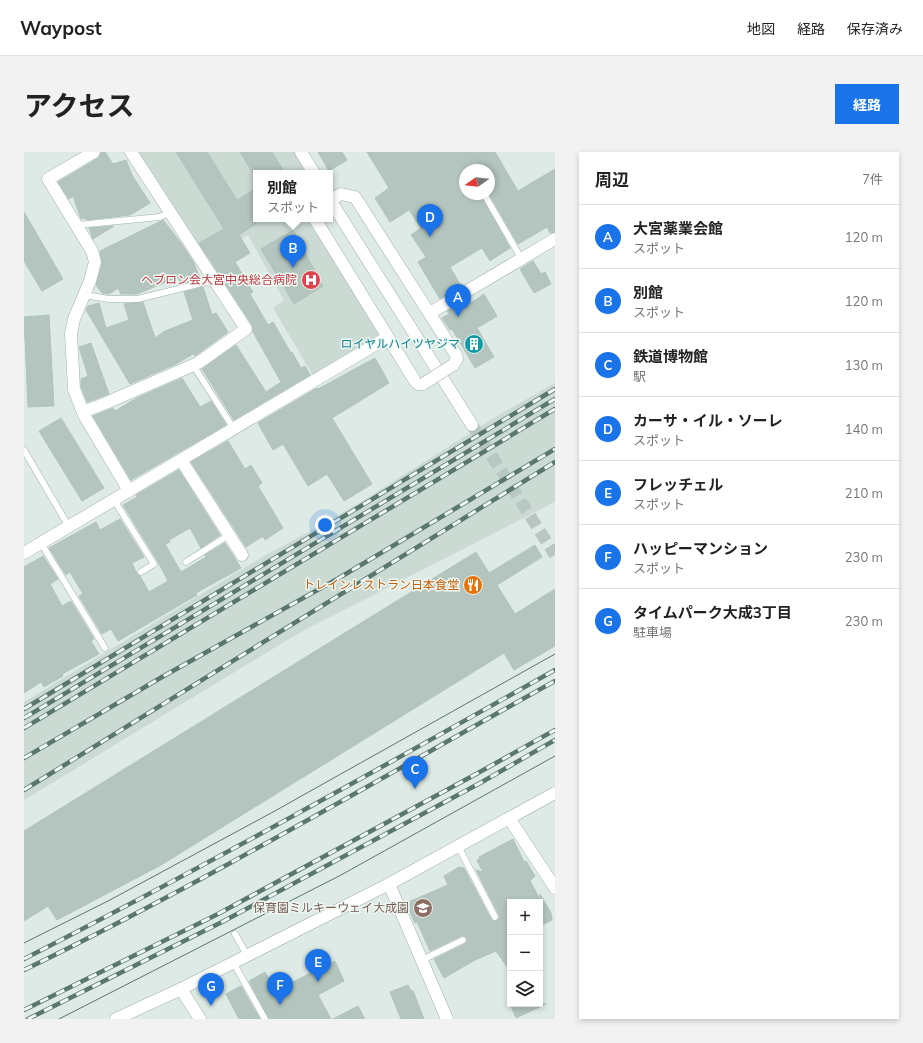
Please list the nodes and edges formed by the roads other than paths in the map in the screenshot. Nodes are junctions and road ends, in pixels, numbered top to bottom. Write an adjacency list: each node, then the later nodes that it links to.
1 (94, 152): 10 (street)
2 (131, 152): 8 (street)
3 (301, 152): 4 (street)
4 (312, 170)
5 (333, 198): 15 (street)
6 (487, 200): 12 (lane)
7 (333, 205): 19 (street)
8 (170, 212): 10 (lane); 13 (street)
9 (317, 222): 16 (street)
10 (77, 225): 14 (street)
11 (555, 239): 12 (street)
12 (521, 258): 15 (street)
13 (214, 280): 14 (lane); 17 (street)
14 (84, 295): 18 (street)
15 (430, 313): 16 (street, bridge)
16 (388, 337): 20 (street)
17 (193, 365): 18 (street); 20 (lane)
18 (83, 412): 23 (street)
19 (472, 425)
20 (234, 429): 22 (street)
21 (24, 450): 25 (lane)
22 (181, 460): 23 (street); 26 (street)
23 (129, 491): 24 (street)
24 (114, 500): 25 (street); 31 (lane)
25 (69, 527): 27 (street)
26 (229, 536): 29 (street); 30 (lane)
27 (41, 543): 28 (street); 32 (lane)
28 (24, 554)
29 (242, 556)
30 (186, 562)
31 (141, 572)
32 (105, 648)
33 (555, 793): 34 (street)
34 (509, 818): 35 (street); 37 (street)
35 (458, 846): 36 (street); 38 (lane)
36 (389, 884): 41 (street); 42 (street)
37 (555, 888)
38 (495, 917)
39 (235, 934): 41 (lane)
40 (463, 940): 42 (lane)
41 (247, 955): 43 (street)
42 (422, 960): 48 (street)
43 (233, 962): 44 (street); 47 (lane)
44 (181, 989): 45 (street); 46 (street)
45 (116, 1019)
46 (200, 1019)
47 (265, 1019)
48 (447, 1019)

